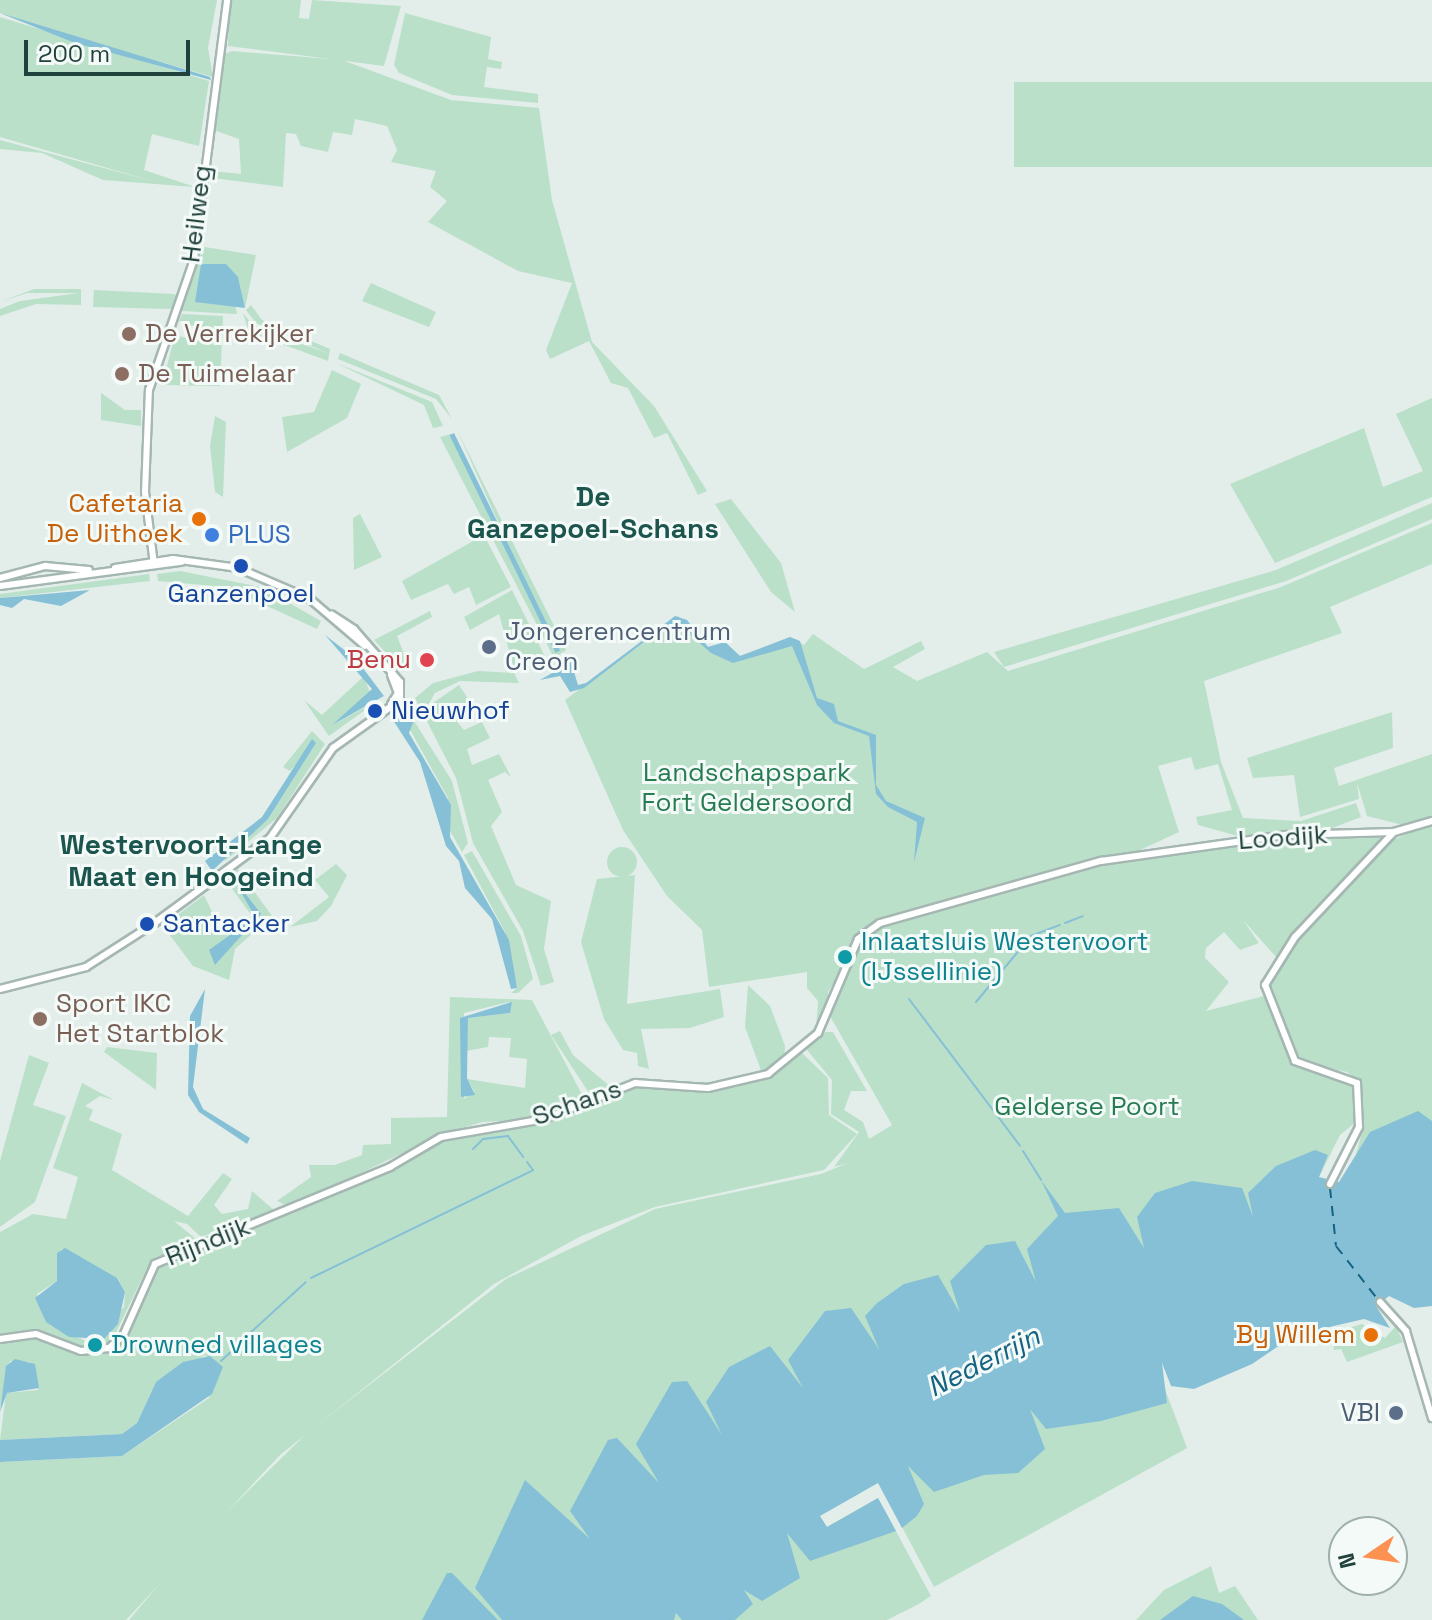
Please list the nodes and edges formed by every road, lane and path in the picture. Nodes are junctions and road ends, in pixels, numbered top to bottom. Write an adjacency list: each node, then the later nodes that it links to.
1 (227, 0): 2 (street, Heilweg)
2 (154, 563): 3 (street); 9 (street)
3 (97, 570): 4 (street); 5 (street)
4 (0, 578)
5 (0, 586)
6 (1432, 821): 7 (street, Loodijk)
7 (1394, 832): 8 (street, Loodijk); 10 (street)
8 (1134, 854): 11 (street, Schans)
9 (0, 989)
10 (1330, 1184)
11 (281, 1212): 13 (street, Rijndijk)
12 (1380, 1302): 14 (street)
13 (0, 1339)
14 (1432, 1418)

